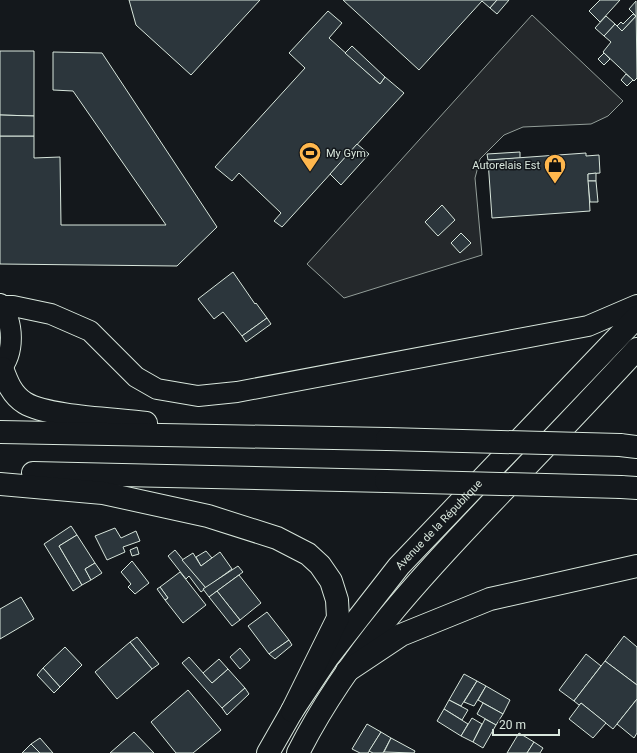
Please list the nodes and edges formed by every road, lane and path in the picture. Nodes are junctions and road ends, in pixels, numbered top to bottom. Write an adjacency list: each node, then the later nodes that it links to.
1 (1, 305): 2 (street); 5 (street)
2 (637, 305)
3 (637, 317): 14 (main road, Avenue de la République)
4 (637, 349): 13 (main road, Avenue de la République)
5 (1, 369): 7 (main road)
6 (0, 432): 7 (main road)
7 (288, 438): 8 (main road, bridge)
8 (628, 446)
9 (0, 473): 11 (main road, bridge)
10 (0, 484): 14 (main road)
11 (629, 487)
12 (637, 566): 13 (main road)
13 (347, 671): 16 (main road, Avenue de la République)
14 (292, 711): 15 (main road, Avenue de la République)
15 (268, 753)
16 (298, 753)

